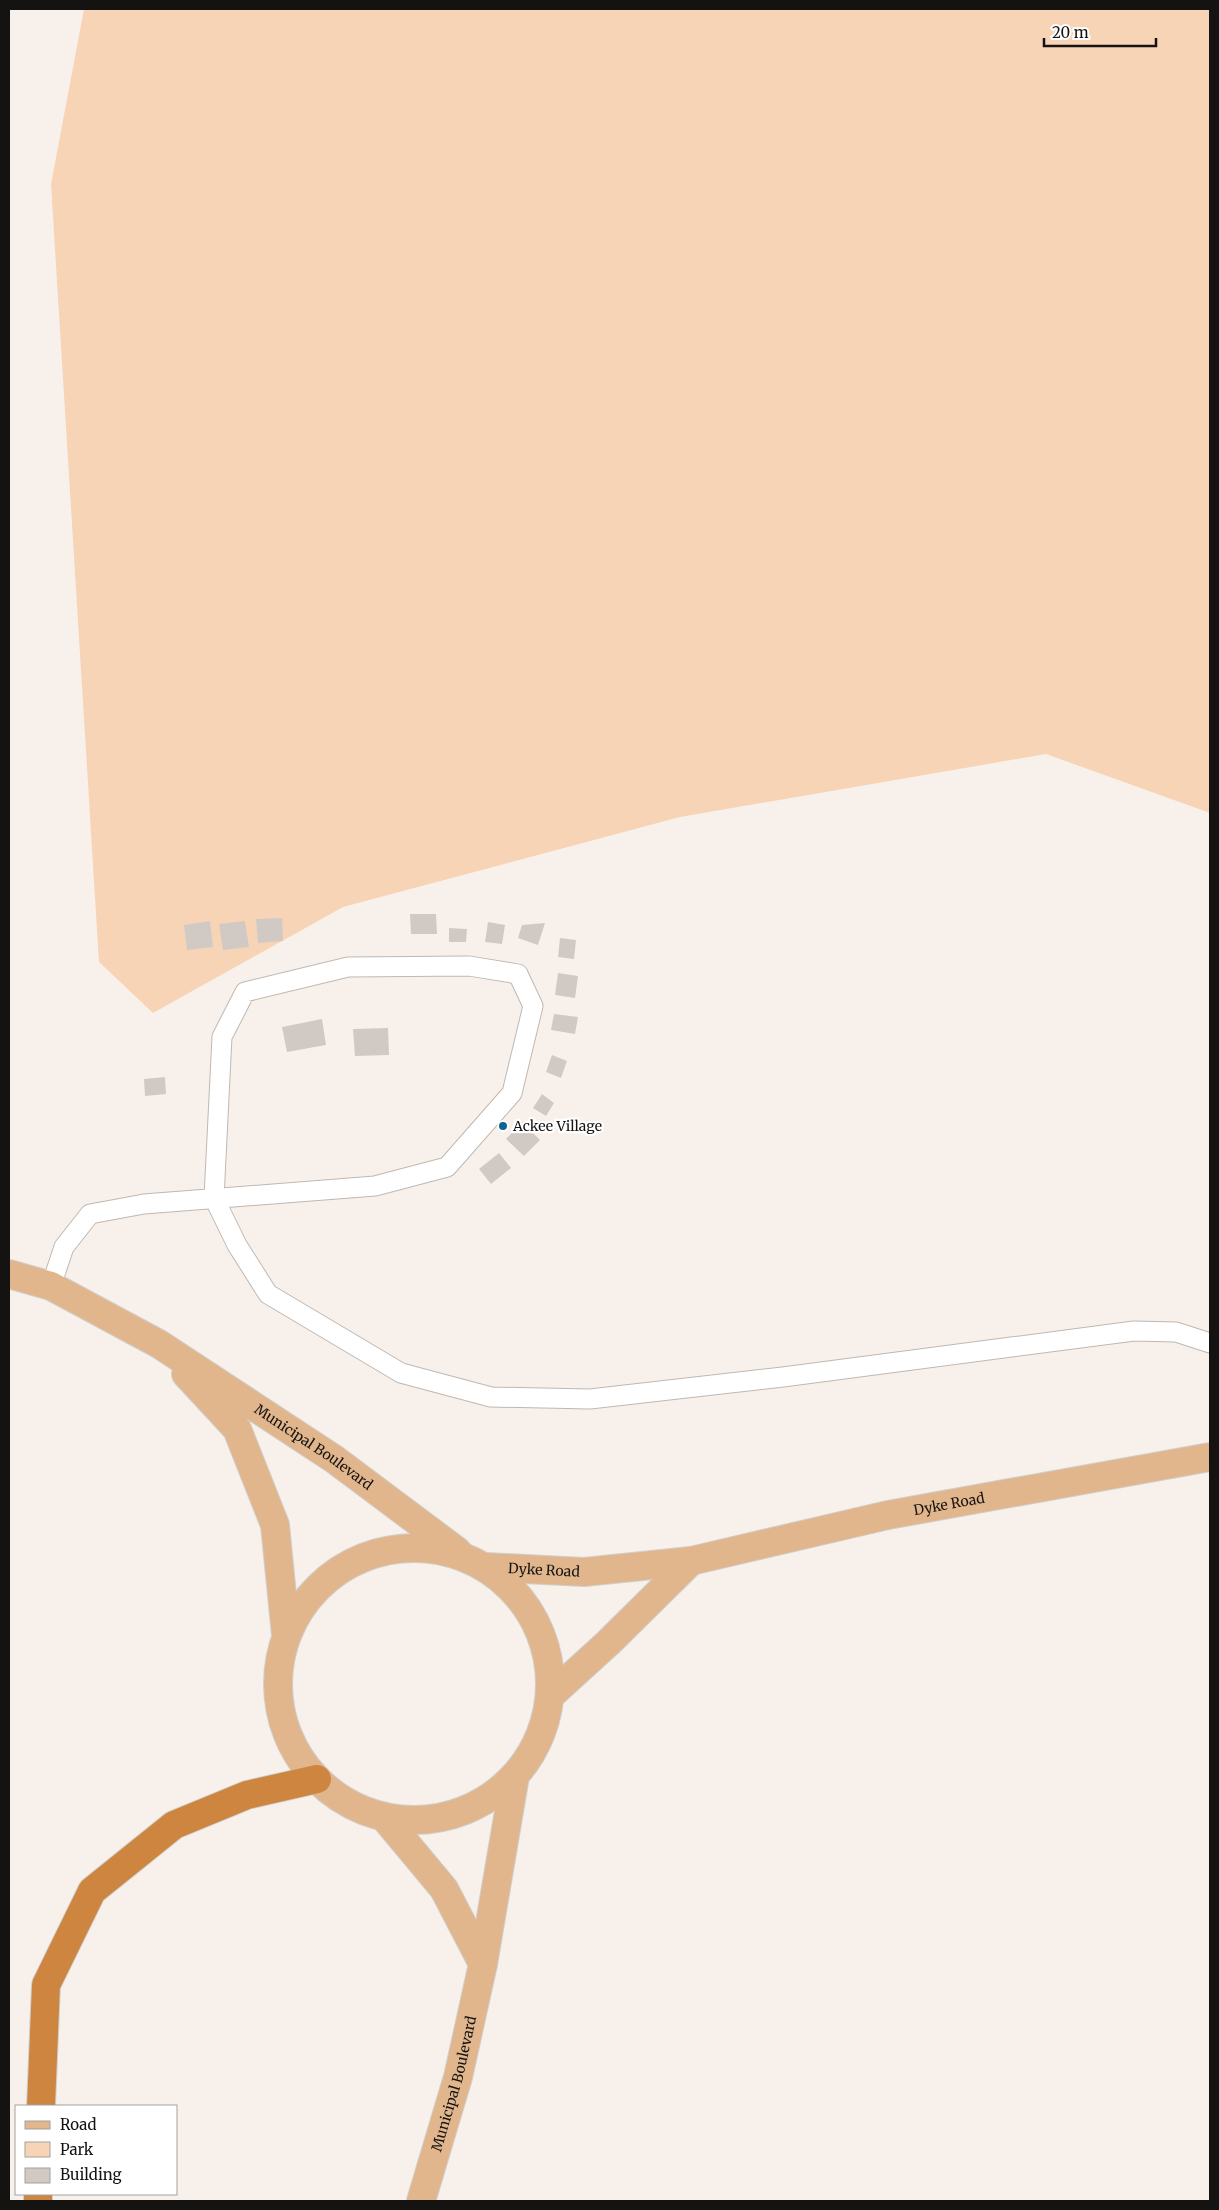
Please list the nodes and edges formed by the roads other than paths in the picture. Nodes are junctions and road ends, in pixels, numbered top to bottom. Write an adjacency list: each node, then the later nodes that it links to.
1 (214, 1198): 1 (lane); 3 (lane); 4 (lane)
2 (9, 1274): 3 (main road, Municipal Boulevard)
3 (51, 1286): 5 (main road, Municipal Boulevard)
4 (1210, 1343)
5 (159, 1344): 8 (main road, Municipal Boulevard); 9 (main road, Municipal Boulevard)
6 (1210, 1457): 7 (main road, Dyke Road)
7 (691, 1560): 8 (main road, Dyke Road); 10 (main road)
8 (475, 1562): 9 (main road, Dyke Road); 10 (main road, Municipal Boulevard)
9 (286, 1635): 12 (main road)
10 (552, 1694): 11 (main road)
11 (515, 1776): 13 (main road); 14 (main road, Municipal Boulevard)
12 (317, 1779): 13 (main road); 15 (highway)
13 (384, 1817): 14 (main road)
14 (483, 1964): 16 (main road, Municipal Boulevard)
15 (41, 2105)
16 (421, 2201)

